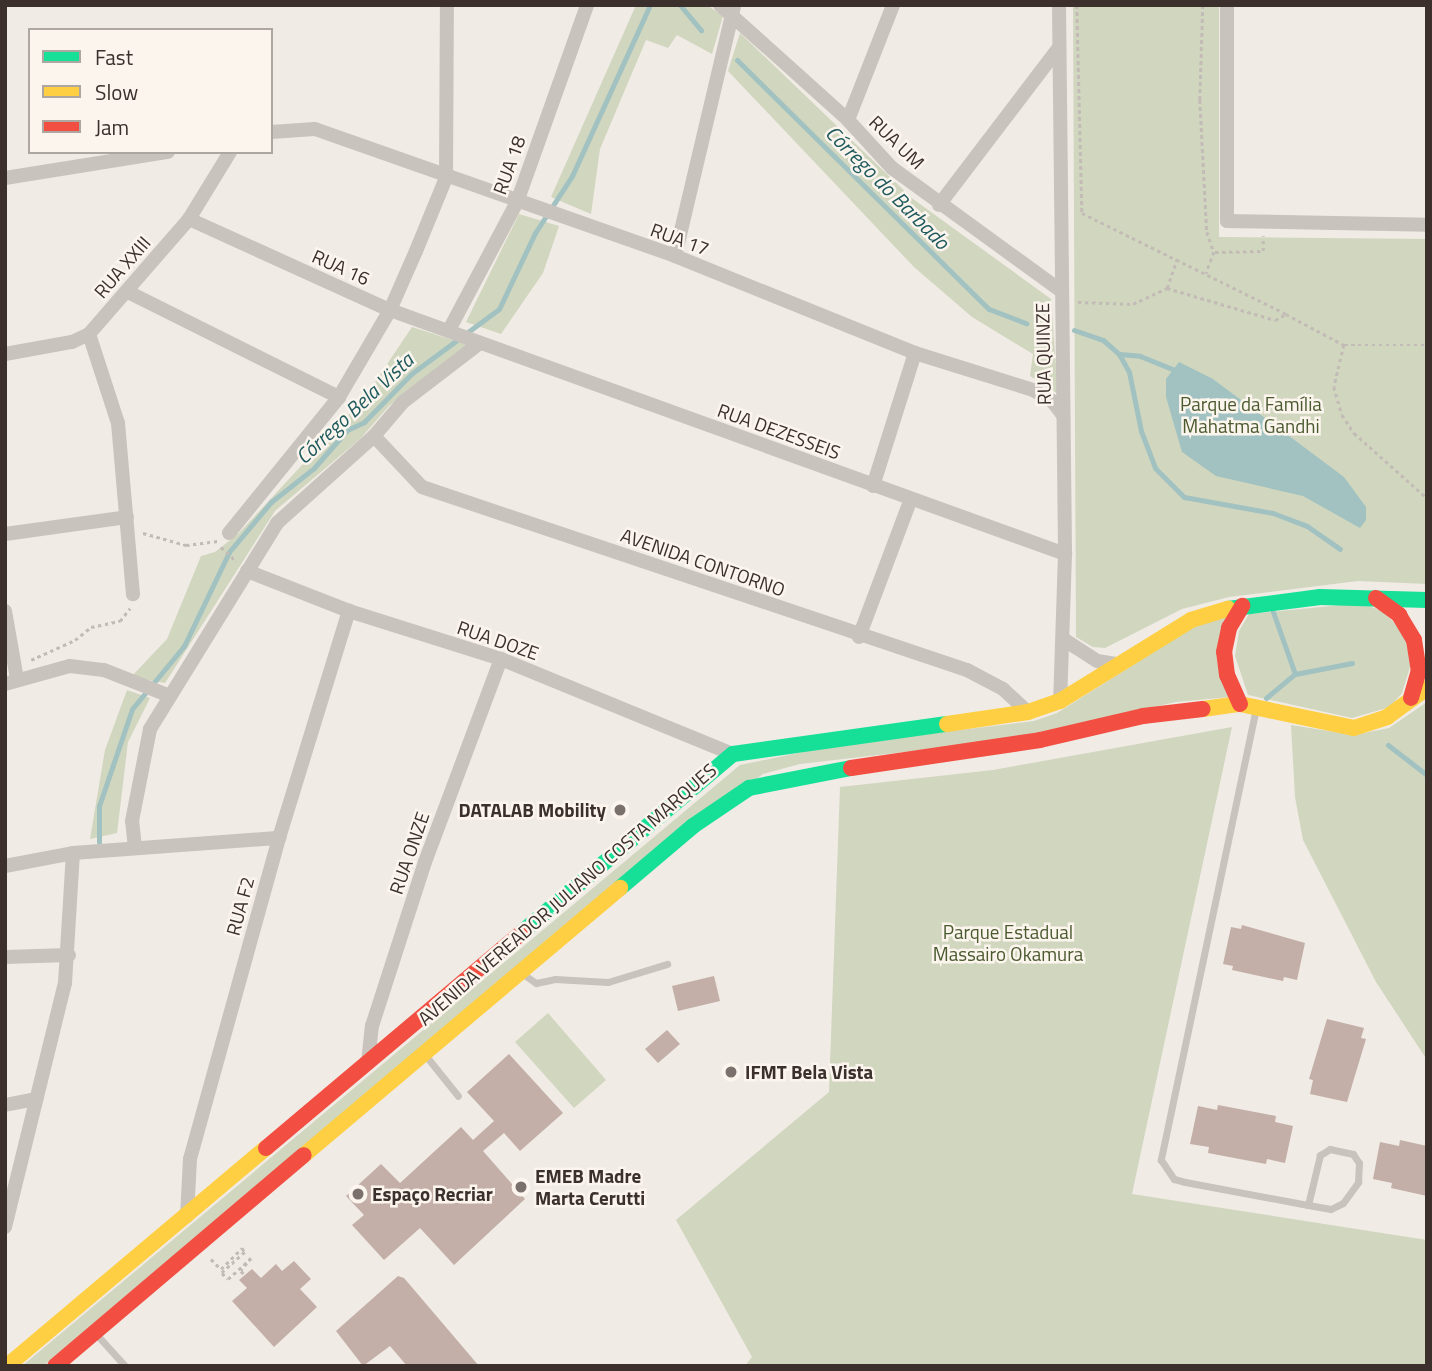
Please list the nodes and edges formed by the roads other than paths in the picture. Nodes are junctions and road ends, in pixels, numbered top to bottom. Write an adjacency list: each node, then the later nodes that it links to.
1 (447, 5): 13 (street)
2 (587, 5): 14 (street, RUA 18)
3 (893, 5): 8 (street)
4 (1059, 5): 7 (street, RUA QUINZE)
5 (1227, 5): 17 (street)
6 (729, 8): 8 (street, RUA UM); 18 (street)
7 (1058, 49): 15 (street); 19 (street, RUA QUINZE)
8 (848, 120): 15 (street, RUA UM)
9 (273, 132): 13 (street, RUA 17)
10 (155, 154): 12 (street)
11 (229, 154): 16 (street, RUA XXIII)
12 (5, 178)
13 (446, 178): 14 (street, RUA 17); 21 (street)
14 (517, 202): 18 (street, RUA 17); 22 (street, RUA 18)
15 (939, 205): 19 (street, RUA UM)
16 (189, 219): 20 (street, RUA XXIII); 21 (street, RUA 16)
17 (1427, 225)
18 (675, 256): 25 (street, RUA 17)
19 (1061, 291): 28 (street, RUA QUINZE)
20 (128, 292): 23 (street, RUA XXIII); 27 (street)
21 (390, 310): 22 (street, RUA 16); 27 (street)
22 (451, 331): 24 (street, RUA 16)
23 (89, 334): 26 (street, RUA XXIII); 32 (street)
24 (478, 342): 29 (street); 30 (street, RUA DEZESSEIS)
25 (915, 353): 28 (street, RUA 17); 30 (street)
26 (5, 354)
27 (339, 397): 33 (street)
28 (1063, 415): 35 (street, RUA QUINZE)
29 (374, 436): 36 (street); 43 (street, AVENIDA CONTORNO)
30 (873, 486): 31 (street, RUA DEZESSEIS)
31 (910, 501): 35 (street, RUA DEZESSEIS); 43 (street)
32 (128, 523): 34 (street); 37 (street)
33 (229, 533)
34 (5, 534)
35 (1065, 554): 44 (street, RUA QUINZE)
36 (242, 566): 42 (street, RUA DOZE); 49 (street)
37 (133, 594)
38 (1376, 598): 39 (main road, AVENIDA VEREADOR JULIANO COSTA MARQUES); 40 (main road, AVENIDA VEREADOR JULIANO COSTA MARQUES); 50 (main road)
39 (1427, 600)
40 (1242, 606): 46 (main road, AVENIDA VEREADOR JULIANO COSTA MARQUES); 52 (main road)
41 (5, 611): 47 (street)
42 (349, 611): 45 (street, RUA DOZE); 56 (street, RUA F2)
43 (859, 637): 54 (street, AVENIDA CONTORNO)
44 (1063, 639): 46 (street); 51 (street, RUA QUINZE)
45 (501, 659): 55 (street, RUA DOZE); 65 (street, RUA ONZE)
46 (1116, 664): 51 (main road, AVENIDA VEREADOR JULIANO COSTA MARQUES)
47 (11, 682): 49 (street)
48 (1427, 688): 50 (main road)
49 (165, 694): 57 (street)
50 (1411, 698): 53 (main road)
51 (1060, 701): 54 (main road, AVENIDA VEREADOR JULIANO COSTA MARQUES)
52 (1240, 704): 53 (main road); 63 (main road, AVENIDA VEREADOR JULIANO COSTA MARQUES)
53 (1256, 708): 69 (lane)
54 (1028, 712): 55 (main road, AVENIDA VEREADOR JULIANO COSTA MARQUES)
55 (733, 754): 65 (main road, AVENIDA VEREADOR JULIANO COSTA MARQUES)
56 (279, 838): 57 (street); 70 (street, RUA F2)
57 (135, 848): 58 (street)
58 (78, 852): 59 (street); 60 (street)
59 (5, 866)
60 (69, 955): 61 (street); 67 (street)
61 (5, 957)
62 (667, 964): 63 (lane)
63 (520, 972): 64 (main road, AVENIDA VEREADOR JULIANO COSTA MARQUES)
64 (424, 1053): 66 (lane); 72 (main road, AVENIDA VEREADOR JULIANO COSTA MARQUES)
65 (369, 1063): 70 (main road, AVENIDA VEREADOR JULIANO COSTA MARQUES)
66 (458, 1096)
67 (36, 1099): 68 (street); 71 (street)
68 (5, 1105)
69 (1308, 1205): 69 (lane)
70 (187, 1216): 73 (main road, AVENIDA VEREADOR JULIANO COSTA MARQUES)
71 (5, 1227)
72 (95, 1332): 74 (main road, AVENIDA VEREADOR JULIANO COSTA MARQUES); 75 (lane)
73 (7, 1366)
74 (55, 1366)
75 (125, 1366)

